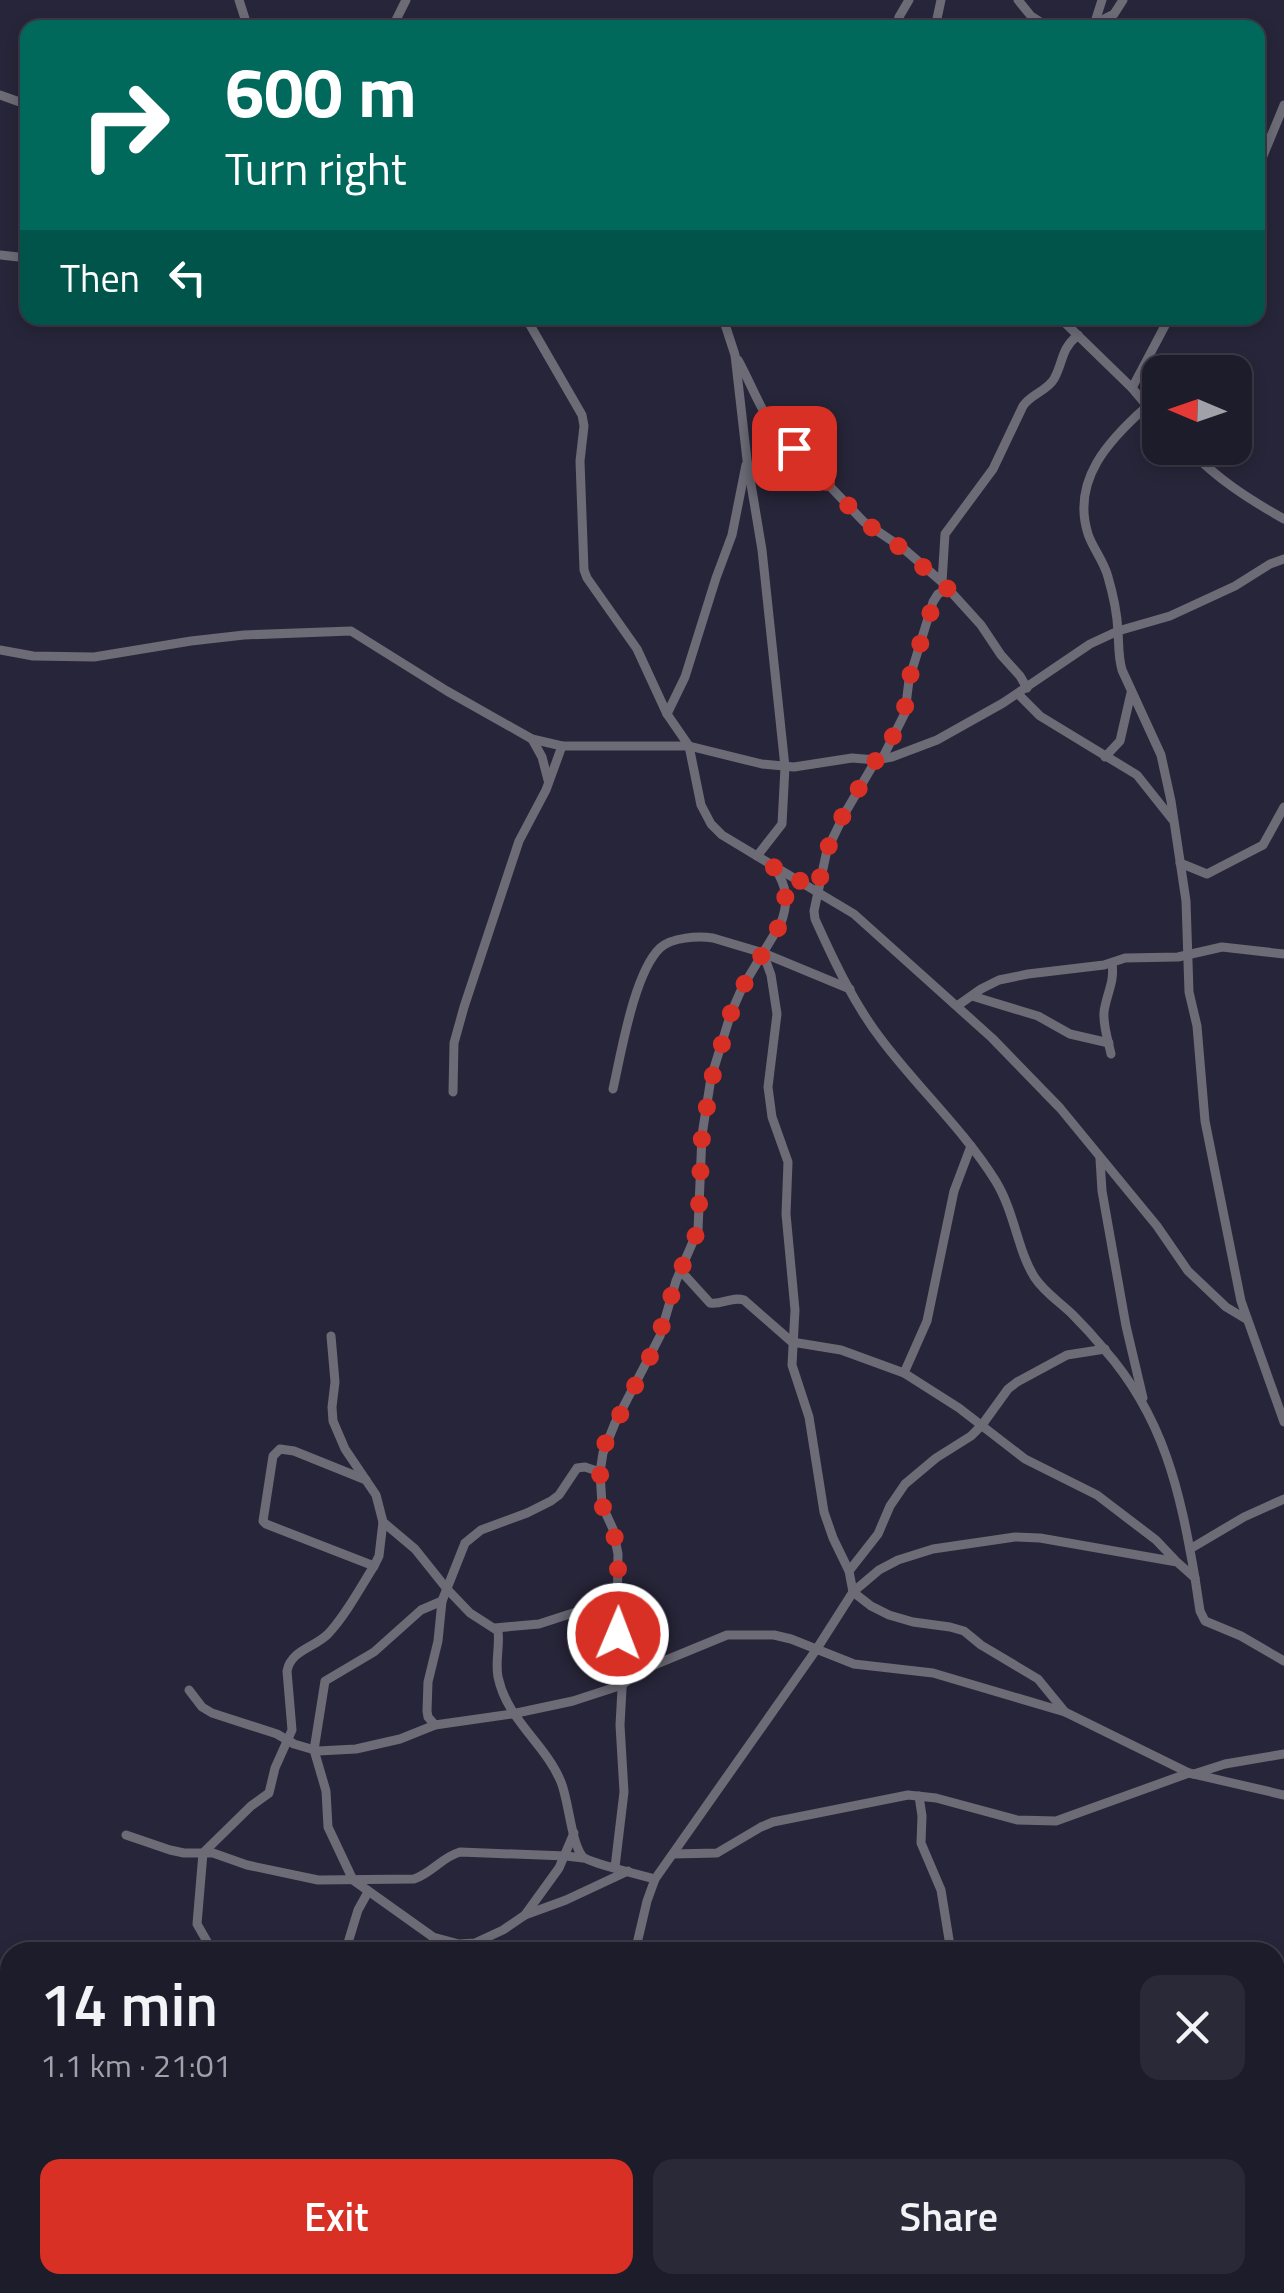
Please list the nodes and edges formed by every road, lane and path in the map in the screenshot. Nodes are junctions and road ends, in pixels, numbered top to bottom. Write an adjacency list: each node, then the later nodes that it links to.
1 (1018, 0): 3 (street)
2 (1123, 0): 4 (street)
3 (1037, 20)
4 (1104, 20)
5 (1284, 105): 6 (street)
6 (1265, 151)
7 (530, 325): 25 (street)
8 (726, 325): 12 (street)
9 (1067, 325): 11 (street)
10 (1166, 325): 13 (street)
11 (1078, 335): 13 (street); 20 (street)
12 (735, 355): 16 (street); 20 (street)
13 (1132, 388): 14 (street)
14 (1142, 402)
15 (1142, 411): 21 (street)
16 (747, 460): 25 (street); 31 (street)
17 (1204, 465): 18 (street)
18 (1284, 518)
19 (1284, 560): 21 (street)
20 (945, 586): 23 (street); 30 (street)
21 (1118, 630): 23 (street); 24 (street)
22 (0, 650): 26 (street)
23 (1022, 691): 29 (street); 30 (street)
24 (1130, 693): 29 (street); 34 (street)
25 (667, 714): 28 (street)
26 (532, 739): 27 (street); 32 (street)
27 (562, 746): 28 (street); 32 (street)
28 (688, 746): 31 (street); 35 (street)
29 (1105, 757): 34 (street)
30 (879, 760): 31 (street); 38 (street)
31 (785, 767): 35 (street)
32 (548, 783): 47 (street)
33 (1284, 806): 36 (street)
34 (1172, 819): 36 (street)
35 (757, 856): 37 (street)
36 (1180, 864): 40 (street)
37 (773, 866): 38 (street); 39 (street)
38 (817, 890): 43 (street); 45 (street)
39 (763, 953): 43 (street); 46 (street); 50 (street); 53 (street)
40 (1190, 954): 41 (street); 42 (street); 51 (street)
41 (1284, 954)
42 (1112, 964): 44 (street); 44 (street)
43 (850, 989): 48 (street)
44 (972, 996): 45 (street)
45 (957, 1006): 49 (street)
46 (613, 1090)
47 (453, 1092)
48 (971, 1146): 54 (street); 55 (street)
49 (1100, 1159): 51 (street); 56 (street)
50 (680, 1270): 53 (street); 59 (street)
51 (1246, 1319): 57 (street)
52 (331, 1336): 60 (street)
53 (792, 1342): 55 (street); 66 (street)
54 (1104, 1349): 56 (street); 58 (street)
55 (904, 1373): 58 (street)
56 (1146, 1410): 63 (street)
57 (1284, 1422)
58 (982, 1425): 64 (street); 66 (street)
59 (600, 1472): 68 (street); 71 (street)
60 (368, 1481): 62 (street); 65 (street)
61 (1284, 1499): 63 (street)
62 (383, 1522): 65 (street); 68 (street)
63 (1190, 1549): 67 (street)
64 (1177, 1562): 67 (street); 69 (street)
65 (374, 1566): 80 (street)
66 (849, 1571): 69 (street)
67 (1194, 1578): 74 (street)
68 (447, 1589): 70 (street); 72 (street)
69 (853, 1592): 73 (street); 77 (street)
70 (442, 1601): 79 (street); 81 (street)
71 (618, 1610): 72 (street); 75 (street)
72 (495, 1628): 78 (street)
73 (816, 1650): 75 (street); 77 (street); 89 (street)
74 (1284, 1660)
75 (622, 1686): 78 (street); 92 (street)
76 (189, 1690): 80 (street)
77 (1065, 1712): 83 (street)
78 (512, 1714): 79 (street); 86 (street)
79 (435, 1725): 81 (street)
80 (288, 1740): 81 (street); 88 (street)
81 (314, 1750): 95 (street)
82 (1284, 1754): 83 (street)
83 (1192, 1774): 84 (street); 85 (street)
84 (1284, 1795)
85 (919, 1796): 89 (street); 104 (street)
86 (574, 1834): 90 (street); 91 (street)
87 (126, 1835): 88 (street)
88 (204, 1853): 95 (street); 99 (street)
89 (673, 1854): 94 (street)
90 (566, 1856): 91 (street); 95 (street); 98 (street)
91 (584, 1858): 92 (street)
92 (616, 1867): 93 (street)
93 (631, 1872): 94 (street); 97 (street); 98 (street)
94 (655, 1879): 97 (street)
95 (353, 1880): 96 (street)
96 (368, 1892): 100 (street); 101 (street)
97 (647, 1902): 103 (street)
98 (525, 1915): 102 (street)
99 (208, 1942)
100 (348, 1942)
101 (450, 1942)
102 (476, 1942)
103 (637, 1942)
104 (949, 1942)

